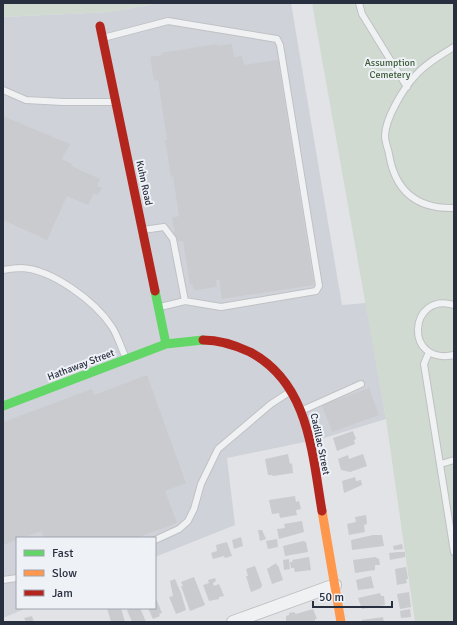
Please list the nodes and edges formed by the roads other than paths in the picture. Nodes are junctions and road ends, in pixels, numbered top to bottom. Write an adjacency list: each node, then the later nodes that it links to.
1 (358, 3): 5 (lane)
2 (100, 26): 3 (street, Kuhn Road)
3 (102, 38): 7 (street, Kuhn Road); 11 (lane)
4 (454, 47): 5 (lane)
5 (407, 87): 8 (lane)
6 (3, 90): 7 (lane)
7 (116, 102): 9 (street, Kuhn Road)
8 (454, 208)
9 (143, 230): 11 (lane); 13 (street, Kuhn Road)
10 (3, 270): 17 (lane)
11 (185, 301): 13 (lane)
12 (454, 305): 15 (lane)
13 (159, 307): 14 (street, Kuhn Road)
14 (166, 344): 17 (street, Hathaway Street); 19 (street, Cadillac Street)
15 (429, 352): 16 (lane); 23 (lane)
16 (454, 355)
17 (126, 360): 20 (street, Hathaway Street)
18 (361, 384): 21 (lane)
19 (292, 390): 21 (street, Cadillac Street); 24 (lane)
20 (3, 406)
21 (301, 410): 28 (street, Cadillac Street)
22 (454, 460): 23 (lane)
23 (441, 464): 25 (lane)
24 (156, 540)
25 (454, 552)
26 (16, 578): 27 (lane)
27 (3, 580)
28 (335, 585): 29 (street); 30 (street, Cadillac Street)
29 (233, 622)
30 (341, 622)

